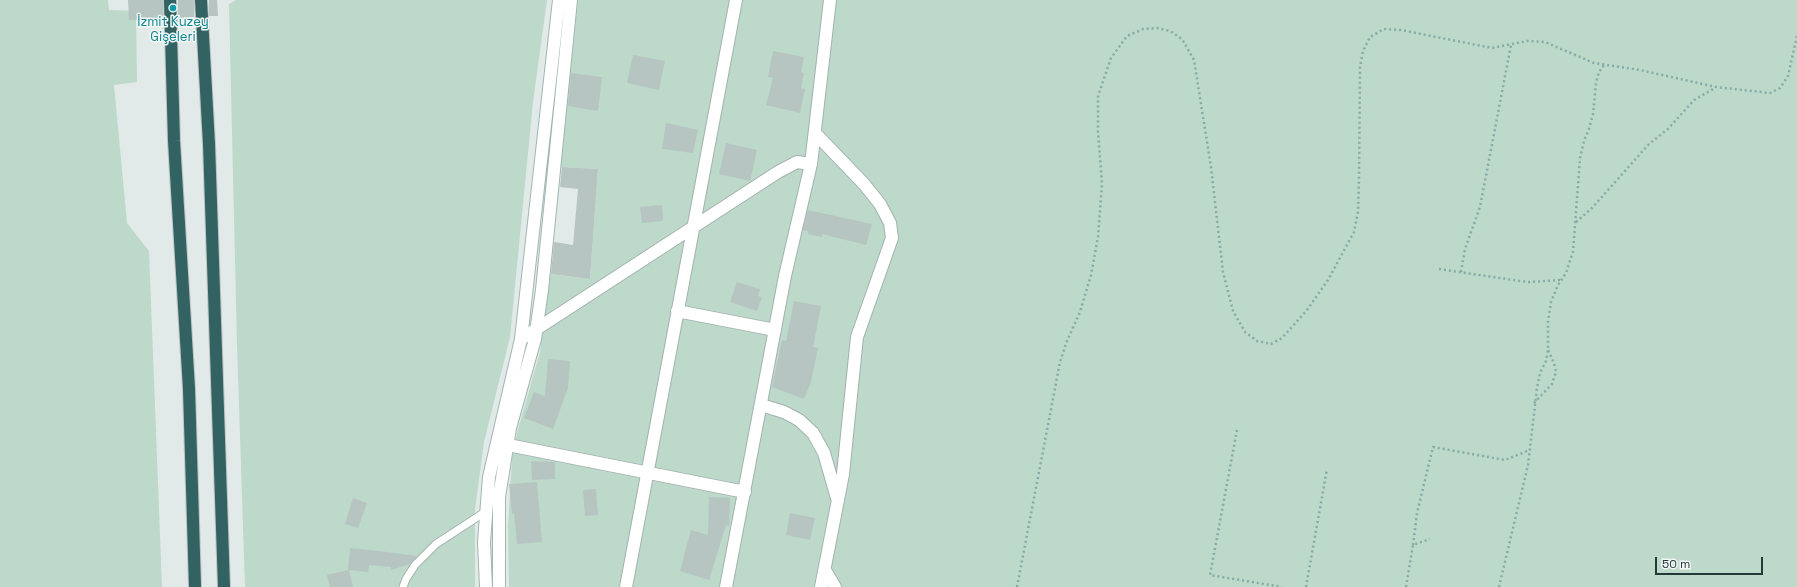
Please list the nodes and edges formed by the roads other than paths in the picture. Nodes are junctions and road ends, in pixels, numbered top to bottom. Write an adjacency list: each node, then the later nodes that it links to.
1 (170, 0): 21 (highway)
2 (201, 0): 22 (highway)
3 (559, 0): 13 (street)
4 (571, 0): 11 (street)
5 (736, 0): 9 (street)
6 (830, 0): 7 (street)
7 (815, 133): 8 (street); 18 (street)
8 (811, 164): 9 (street); 12 (street)
9 (693, 228): 10 (street); 11 (street)
10 (677, 311): 12 (street); 16 (street)
11 (536, 329): 13 (street); 15 (street)
12 (775, 330): 14 (street)
13 (521, 339): 15 (street)
14 (761, 405): 17 (street); 18 (street)
15 (502, 444): 16 (street); 19 (street); 25 (street)
16 (647, 472): 17 (street); 26 (street)
17 (745, 492): 27 (street)
18 (838, 501): 20 (street)
19 (485, 512): 23 (lane); 24 (street)
20 (825, 570): 28 (street); 29 (street)
21 (194, 587)
22 (224, 587)
23 (403, 587)
24 (486, 587)
25 (499, 587)
26 (626, 587)
27 (726, 587)
28 (822, 587)
29 (836, 587)

